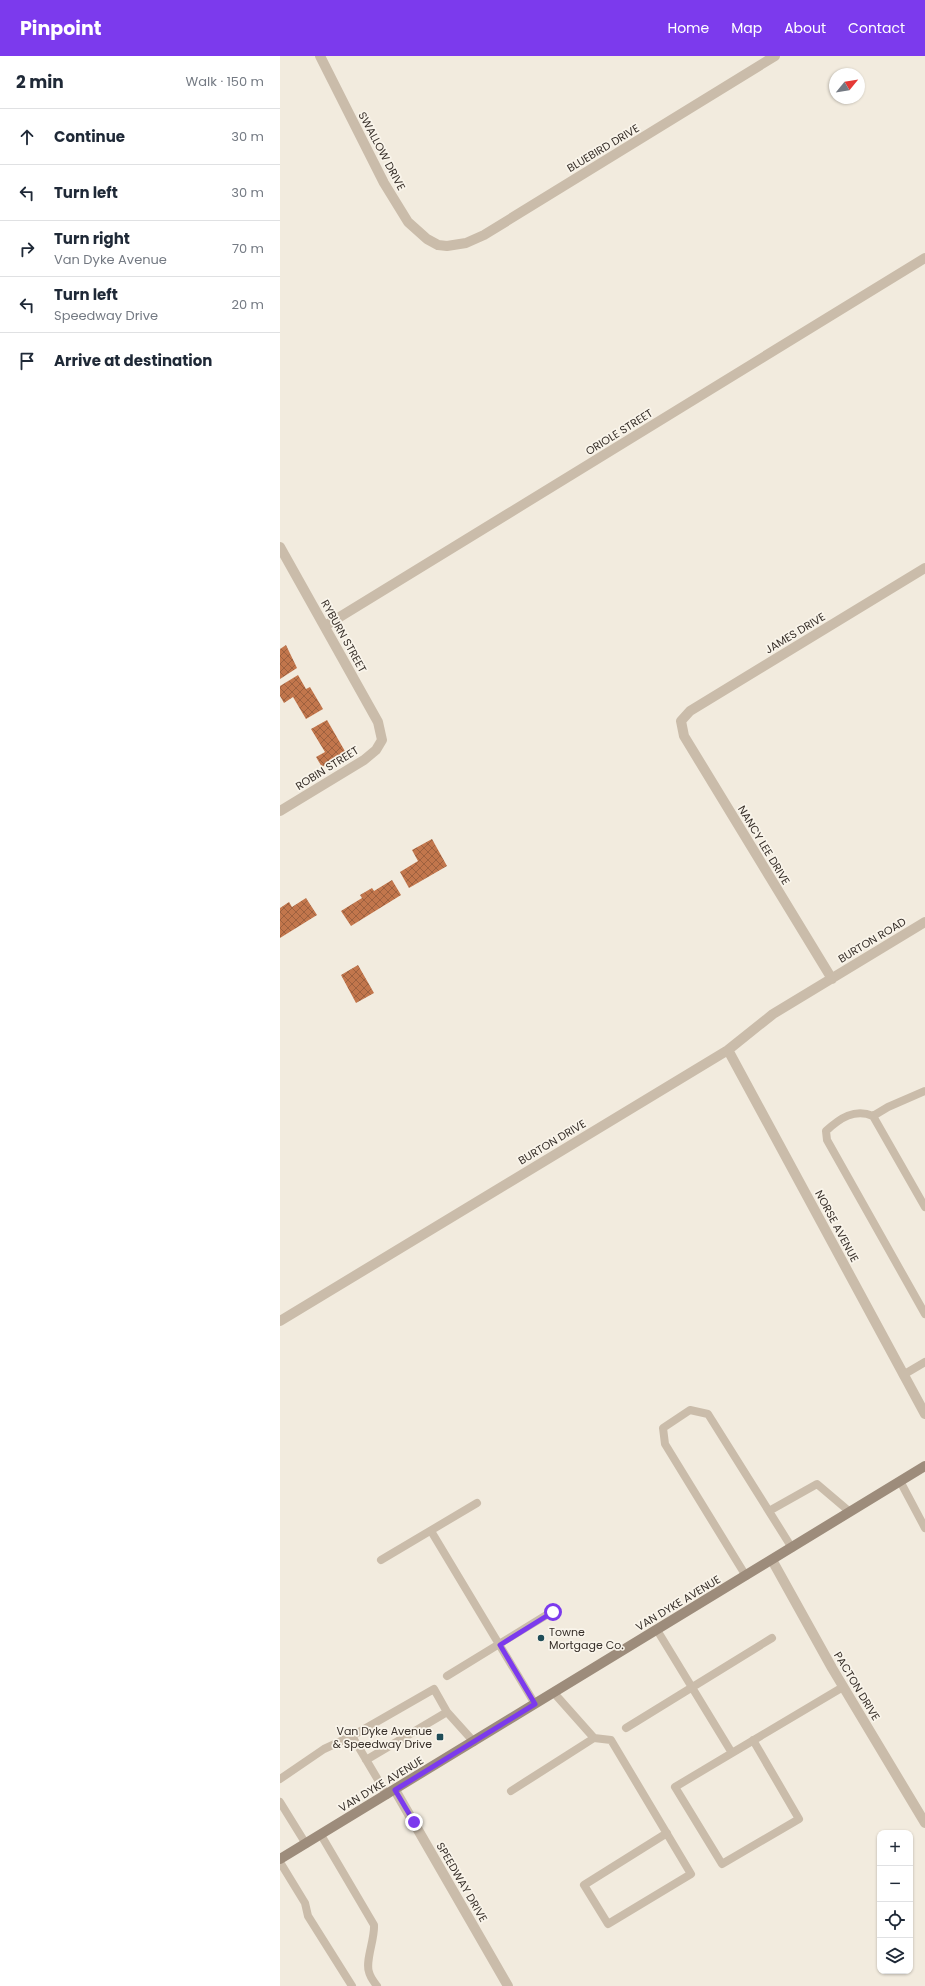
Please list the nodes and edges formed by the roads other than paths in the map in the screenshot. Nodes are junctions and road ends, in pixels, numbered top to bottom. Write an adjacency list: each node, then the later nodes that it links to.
1 (320, 56): 3 (street, SWALLOW DRIVE)
2 (775, 56): 3 (street, BLUEBIRD DRIVE)
3 (438, 245)
4 (925, 258): 7 (street, ORIOLE STREET)
5 (280, 547): 7 (street, RYBURN STREET)
6 (925, 568): 8 (street, JAMES DRIVE)
7 (325, 626): 9 (street, RYBURN STREET)
8 (682, 721): 12 (street, NANCY LEE DRIVE)
9 (382, 740): 10 (street, ROBIN STREET)
10 (280, 811)
11 (925, 922): 12 (street, BURTON ROAD)
12 (832, 979): 13 (street, BURTON DRIVE)
13 (728, 1050): 18 (street, BURTON DRIVE); 20 (street, NORSE AVENUE)
14 (925, 1091): 15 (lane)
15 (873, 1116): 16 (lane); 17 (lane)
16 (925, 1207)
17 (925, 1314)
18 (280, 1321)
19 (925, 1362): 20 (lane)
20 (903, 1375): 21 (street, NORSE AVENUE)
21 (925, 1414)
22 (925, 1466): 23 (main road, VAN DYKE AVENUE)
23 (900, 1481): 26 (main road, VAN DYKE AVENUE); 27 (lane)
24 (477, 1503): 28 (lane)
25 (769, 1511): 26 (lane); 29 (lane); 32 (lane)
26 (850, 1512): 29 (main road, VAN DYKE AVENUE)
27 (925, 1528)
28 (431, 1531): 30 (lane); 36 (lane)
29 (792, 1548): 31 (main road, VAN DYKE AVENUE)
30 (381, 1560)
31 (772, 1560): 32 (main road, VAN DYKE AVENUE); 38 (street, PACTON DRIVE)
32 (746, 1576): 34 (main road, VAN DYKE AVENUE)
33 (553, 1612): 36 (lane)
34 (657, 1630): 39 (lane); 40 (main road, VAN DYKE AVENUE)
35 (772, 1638): 39 (lane)
36 (500, 1645): 37 (lane); 41 (lane)
37 (447, 1676)
38 (843, 1687): 46 (lane); 54 (street, PACTON DRIVE)
39 (691, 1688): 43 (lane); 48 (lane)
40 (554, 1693): 41 (main road, VAN DYKE AVENUE); 45 (lane)
41 (535, 1704): 47 (main road, VAN DYKE AVENUE)
42 (447, 1712): 44 (lane); 47 (lane); 49 (lane)
43 (626, 1728)
44 (352, 1736): 49 (lane); 50 (lane)
45 (594, 1738): 51 (lane); 55 (lane)
46 (753, 1740): 48 (lane); 48 (lane)
47 (474, 1742): 52 (main road, VAN DYKE AVENUE)
48 (732, 1753)
49 (366, 1760): 52 (lane)
50 (280, 1779)
51 (511, 1791)
52 (391, 1793): 56 (main road, VAN DYKE AVENUE); 61 (street, SPEEDWAY DRIVE)
53 (280, 1802): 57 (lane)
54 (925, 1823)
55 (667, 1834): 55 (lane)
56 (321, 1835): 57 (main road, VAN DYKE AVENUE); 60 (lane)
57 (306, 1844): 58 (main road, VAN DYKE AVENUE)
58 (280, 1861): 59 (lane)
59 (352, 1986)
60 (377, 1986)
61 (508, 1986)

